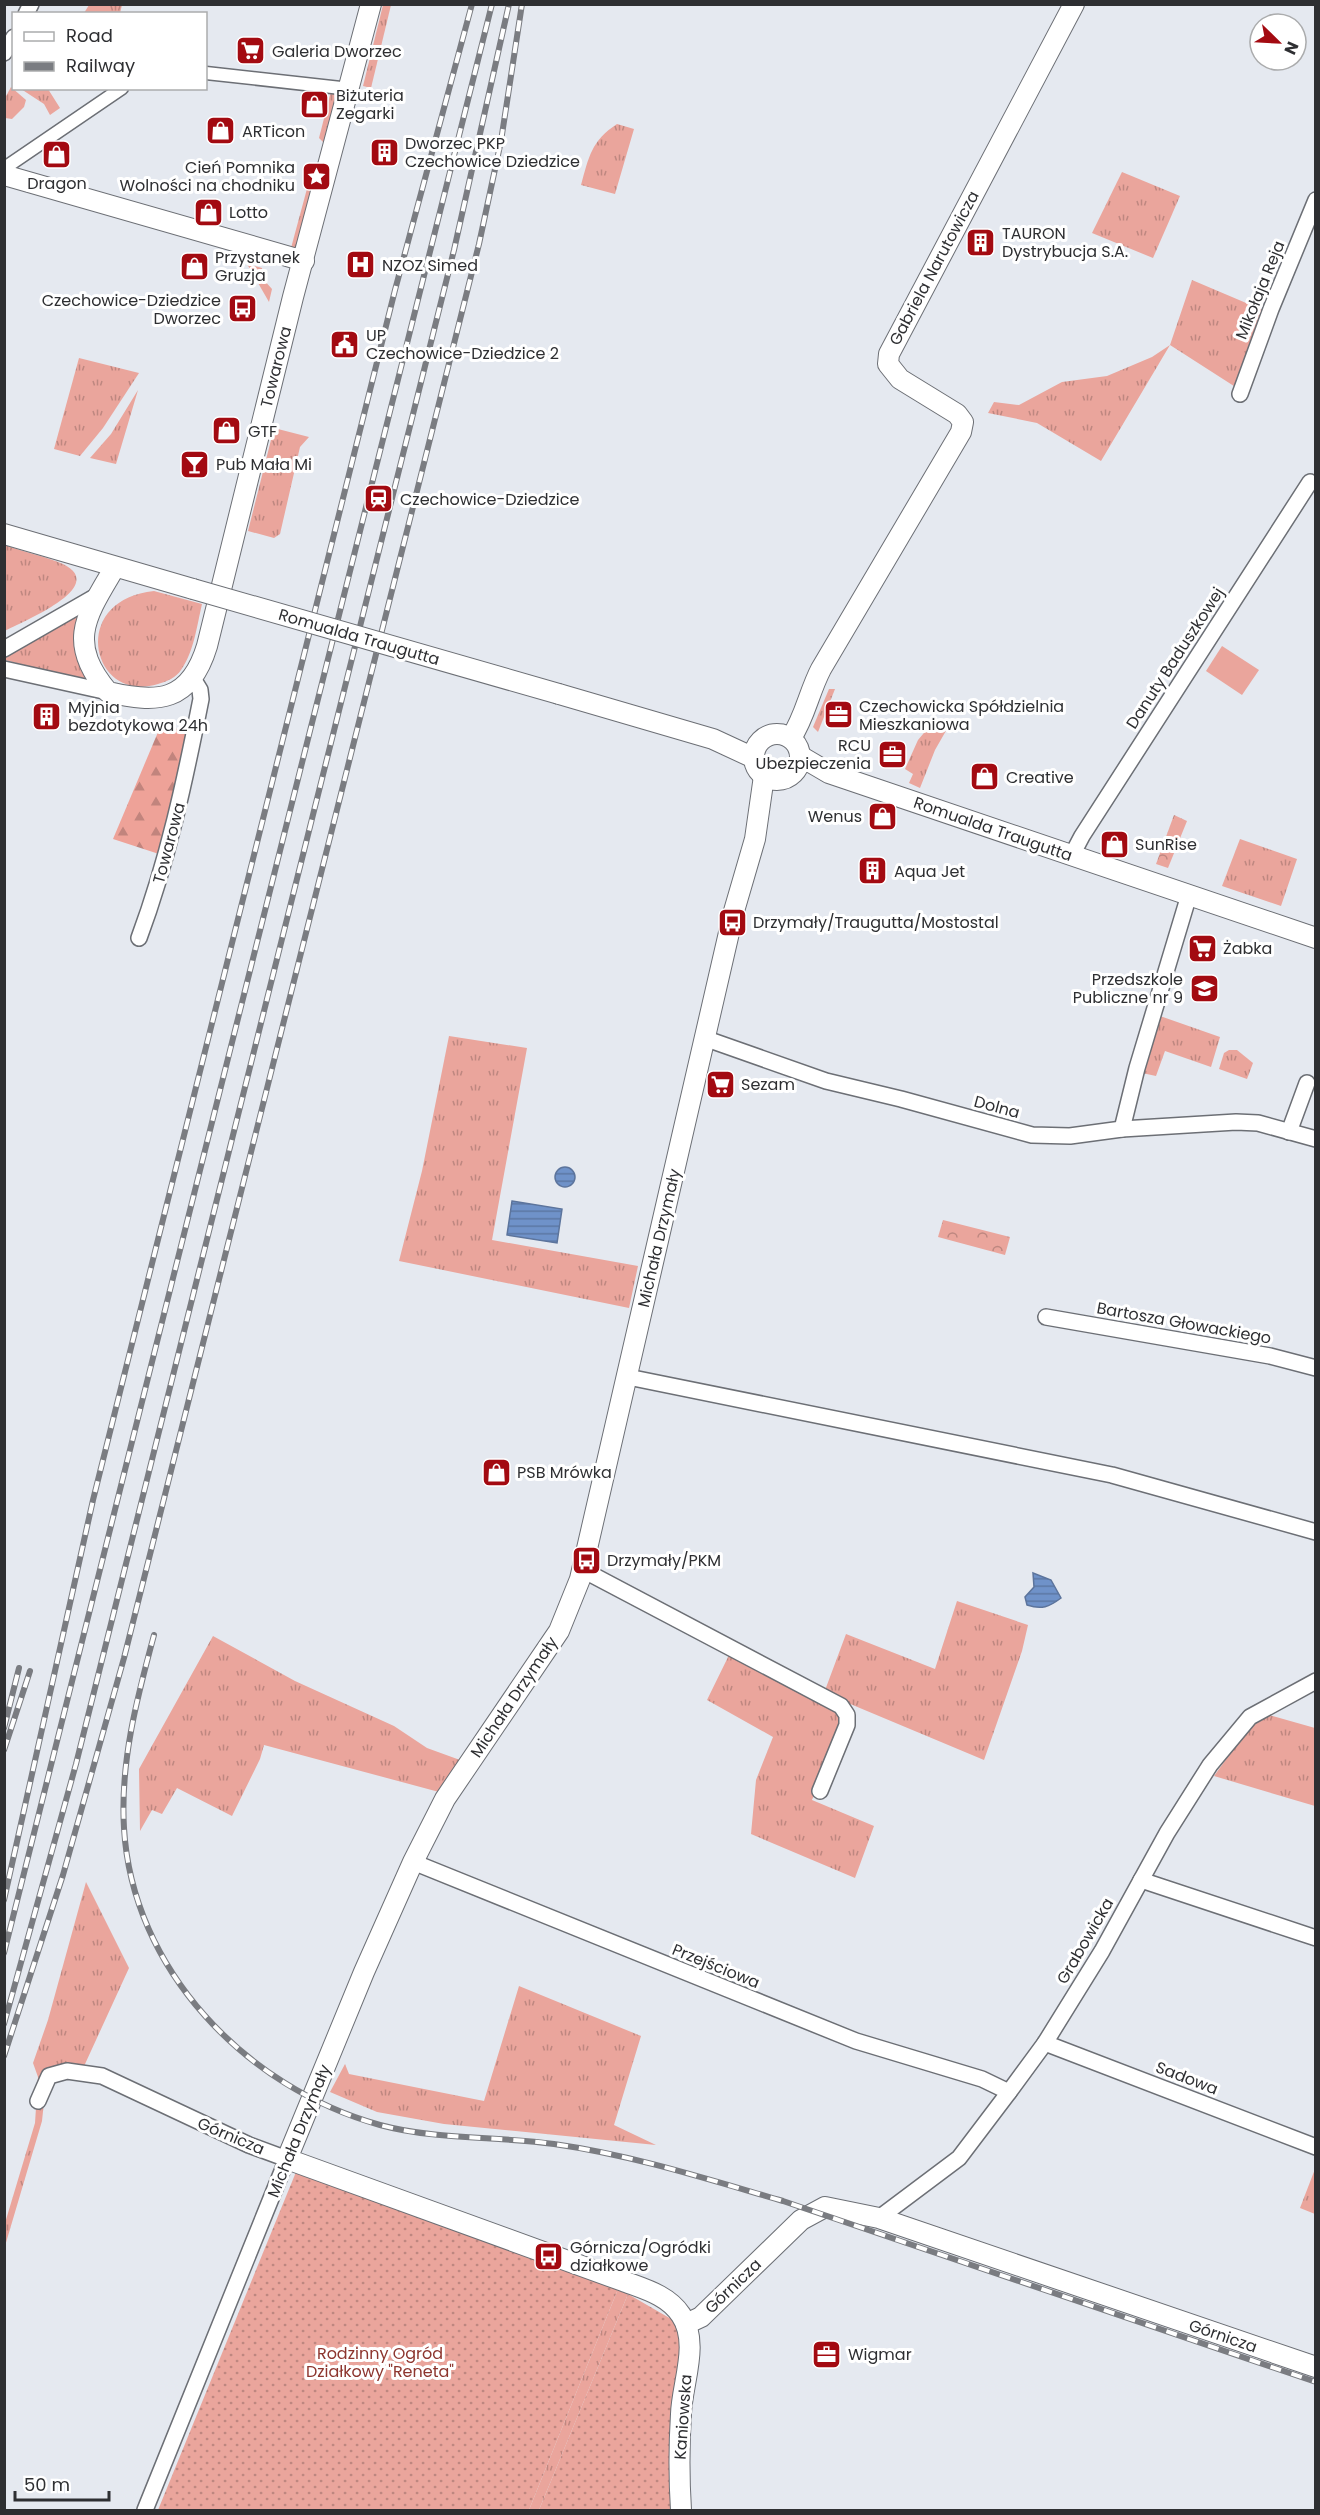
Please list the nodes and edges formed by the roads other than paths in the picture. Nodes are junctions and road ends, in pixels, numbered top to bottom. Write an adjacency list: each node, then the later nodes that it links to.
1 (371, 4): 6 (street, Towarowa)
2 (1074, 4): 20 (street, Gabriela Narutowicza)
3 (12, 40): 4 (street)
4 (4, 53)
5 (207, 73): 6 (street)
6 (350, 89): 10 (street, Towarowa)
7 (119, 90): 8 (street)
8 (4, 175): 10 (street)
9 (1316, 200): 11 (street, Mikołaja Reja)
10 (303, 261): 18 (street, Towarowa)
11 (1240, 394)
12 (1310, 482): 23 (street, Danuty Baduszkowej)
13 (4, 534): 14 (street, Romualda Traugutta)
14 (115, 567): 15 (street); 21 (street, Romualda Traugutta, bridge)
15 (99, 595): 16 (street); 19 (street)
16 (4, 649)
17 (4, 669): 19 (street)
18 (192, 677): 19 (street); 25 (street, Towarowa)
19 (108, 692)
20 (786, 736): 21 (street); 22 (street)
21 (756, 751): 22 (street)
22 (784, 771): 23 (street, Romualda Traugutta); 27 (street, Michała Drzymały)
23 (1072, 855): 24 (street, Romualda Traugutta)
24 (1189, 895): 26 (street, Romualda Traugutta); 29 (street)
25 (139, 938)
26 (1316, 938)
27 (704, 1038): 29 (street, Dolna); 34 (street, Michała Drzymały)
28 (1307, 1083): 30 (street)
29 (1122, 1129): 30 (street, Dolna)
30 (1290, 1132): 31 (street, Dolna)
31 (1316, 1139)
32 (1046, 1317): 33 (street, Bartosza Głowackiego)
33 (1316, 1368)
34 (628, 1377): 35 (street); 36 (street, Michała Drzymały)
35 (1316, 1532)
36 (583, 1570): 38 (street); 39 (street, Michała Drzymały)
37 (1316, 1681): 40 (street, Grabowicka)
38 (820, 1791)
39 (413, 1862): 43 (street, Przejściowa); 46 (street, Michała Drzymały)
40 (1141, 1880): 41 (street); 42 (street, Grabowicka)
41 (1316, 1938)
42 (1045, 2043): 43 (street, Grabowicka); 45 (street, Sadowa)
43 (1009, 2092): 47 (street, Grabowicka)
44 (38, 2101): 46 (street, Górnicza)
45 (1316, 2147)
46 (288, 2159): 48 (street, Górnicza); 50 (street, Michała Drzymały)
47 (879, 2218): 48 (street, Górnicza); 49 (street, Górnicza)
48 (686, 2324): 51 (street, Kaniowska)
49 (1316, 2367)
50 (145, 2511)
51 (681, 2511)

